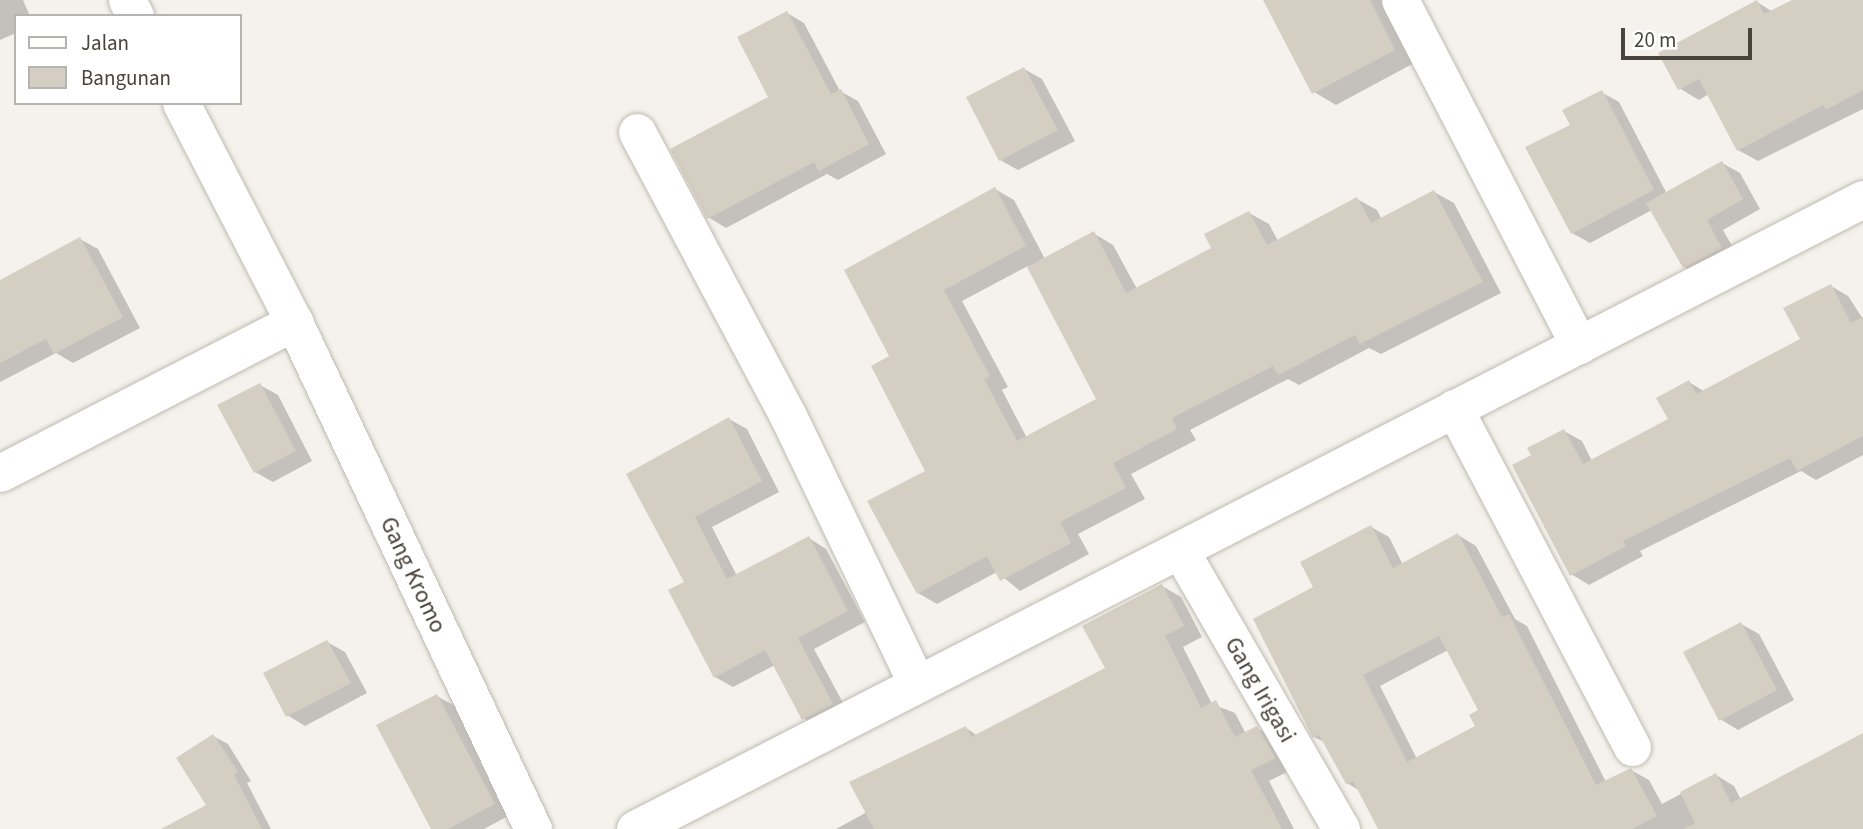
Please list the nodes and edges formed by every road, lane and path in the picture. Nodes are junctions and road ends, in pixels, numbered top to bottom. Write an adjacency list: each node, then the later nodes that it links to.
1 (1400, 0): 6 (street)
2 (182, 105): 5 (street, Gang Kromo)
3 (638, 132): 10 (street)
4 (1863, 199): 6 (street)
5 (294, 322): 8 (street); 12 (street, Gang Kromo)
6 (1579, 345): 7 (street)
7 (1454, 408): 9 (street); 11 (street)
8 (0, 473)
9 (1180, 550): 10 (street); 14 (street, Gang Irigasi)
10 (917, 684): 13 (street)
11 (1632, 747)
12 (533, 829)
13 (635, 829)
14 (1341, 829)

